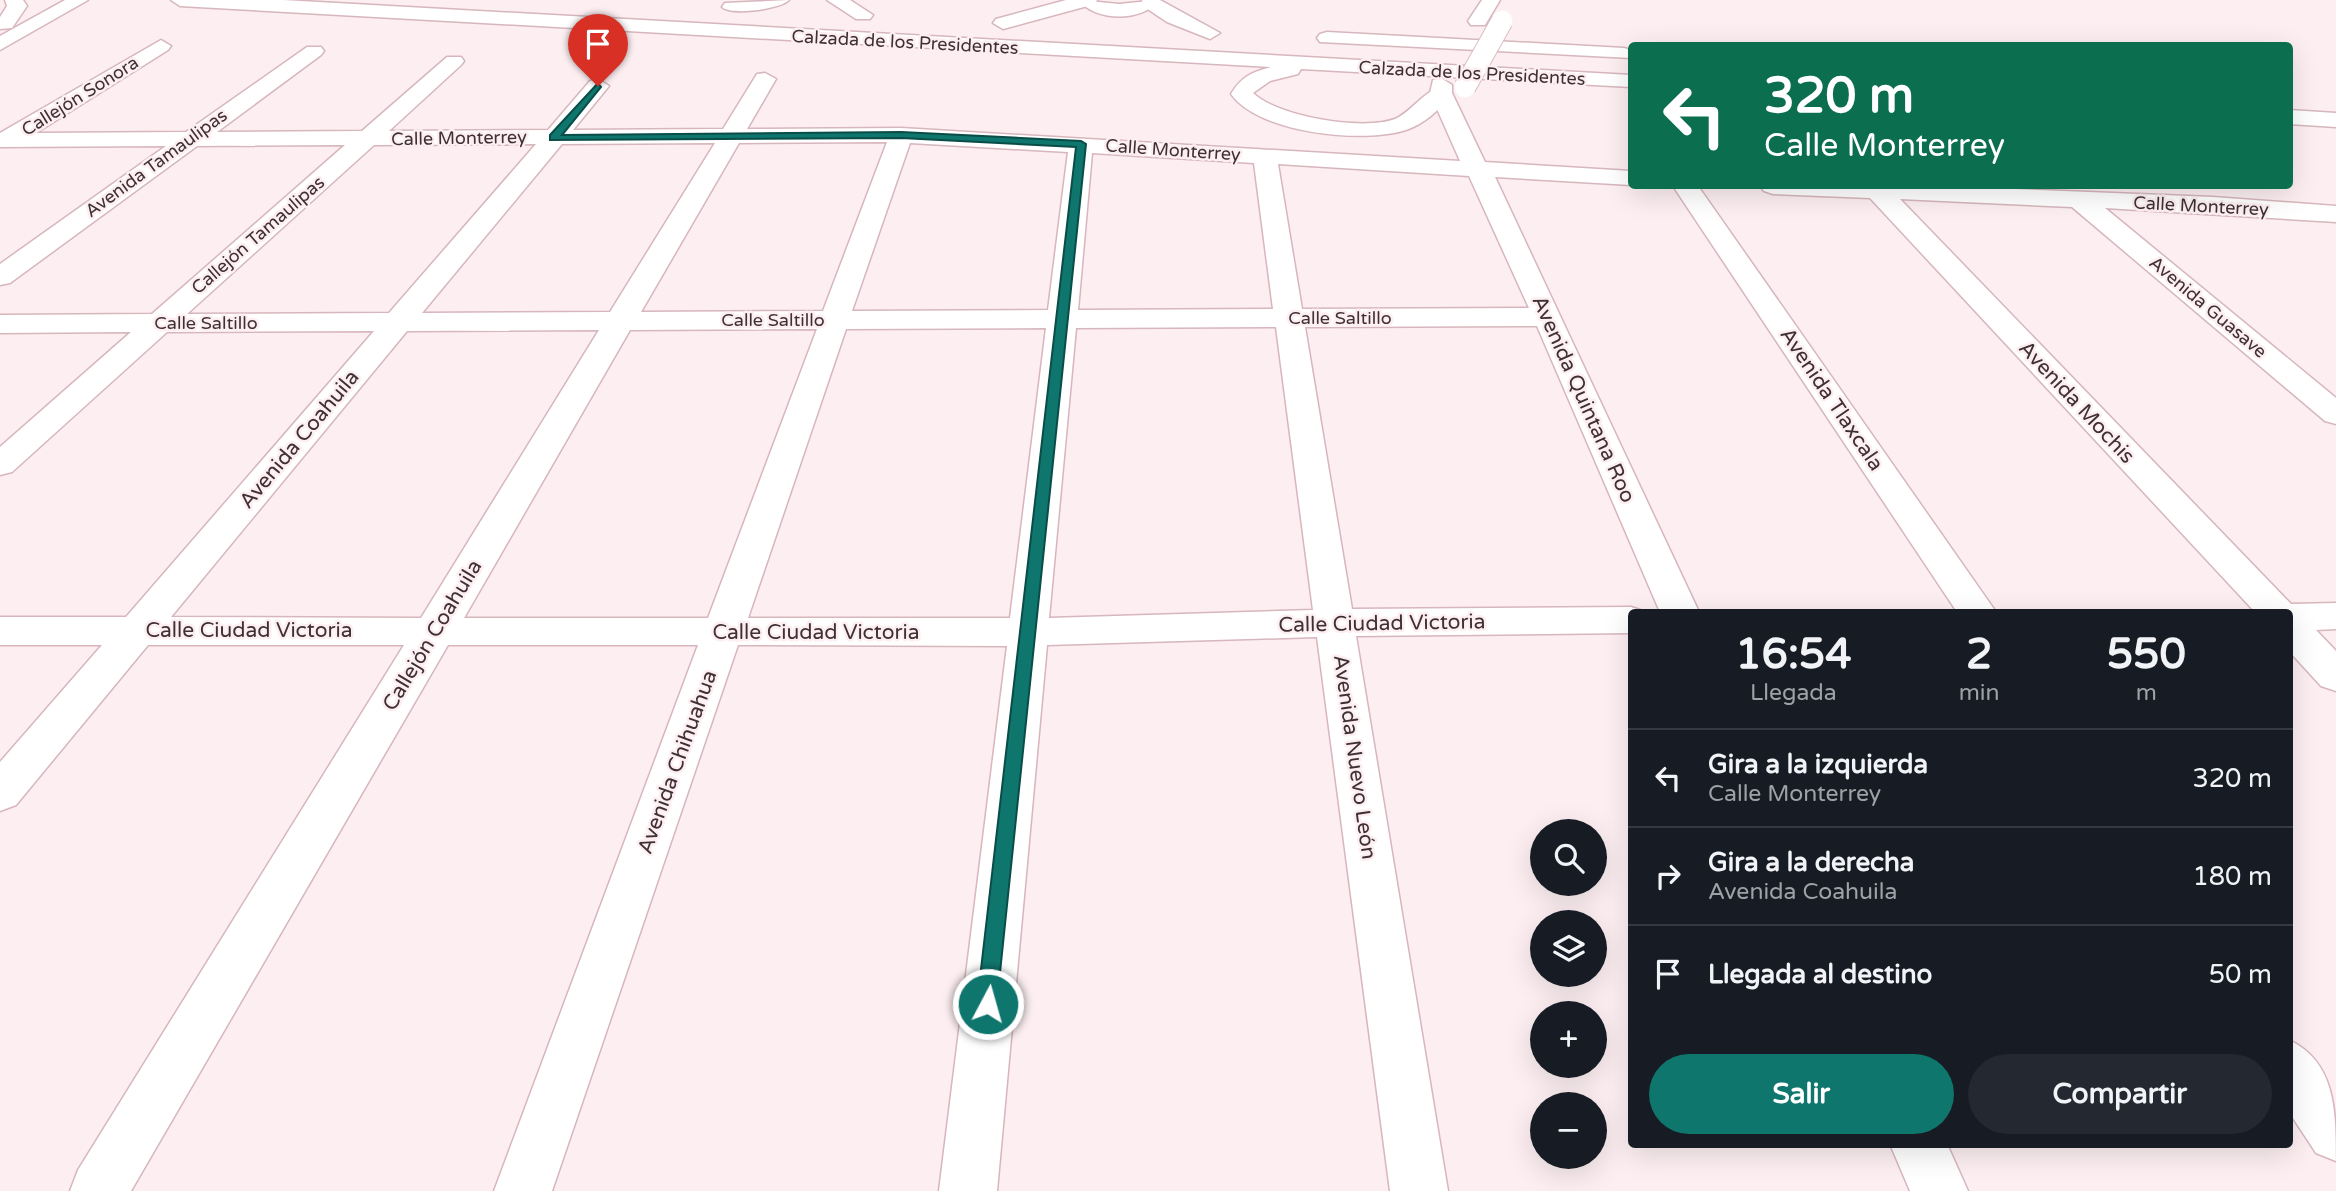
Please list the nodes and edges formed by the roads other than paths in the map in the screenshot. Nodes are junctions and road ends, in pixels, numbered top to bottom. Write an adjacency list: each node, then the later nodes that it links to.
1 (14, 0): 21 (main road)
2 (54, 0): 21 (main road)
3 (79, 0): 21 (main road)
4 (180, 0): 27 (main road, Calzada de los Presidentes)
5 (780, 0): 12 (main road)
6 (1088, 0): 9 (main road); 16 (main road)
7 (1490, 0): 31 (main road)
8 (1514, 0): 42 (main road, Avenida Quintana Roo, bridge)
9 (1150, 1): 20 (main road)
10 (706, 6): 12 (main road, Calzada de los Presidentes)
11 (830, 6): 14 (main road, Calzada de los Presidentes)
12 (732, 7): 13 (main road, Calzada de los Presidentes)
13 (797, 11)
14 (888, 16)
15 (978, 22): 16 (main road, Calzada de los Presidentes)
16 (1003, 23): 17 (main road, Calzada de los Presidentes)
17 (1072, 27)
18 (1100, 28): 19 (main road)
19 (1128, 29)
20 (1155, 31)
21 (2, 32)
22 (1304, 37): 25 (main road, Calzada de los Presidentes)
23 (161, 46): 39 (main road, Callejón Sonora)
24 (314, 51): 37 (main road, Avenida Tamaulipas)
25 (1628, 55)
26 (454, 61): 38 (main road, Callejón Tamaulipas)
27 (1348, 66): 29 (main road, Calzada de los Presidentes); 31 (main road)
28 (765, 79): 35 (main road, Callejón Coahuila)
29 (1628, 82)
30 (598, 86): 36 (main road, Avenida Coahuila)
31 (1441, 89): 42 (main road, Avenida Quintana Roo)
32 (2293, 117): 33 (main road)
33 (2336, 120)
34 (901, 135): 35 (main road, Calle Monterrey); 40 (main road, Calle Monterrey); 55 (main road, Avenida Chihuahua)
35 (730, 136): 36 (main road, Calle Monterrey); 56 (main road, Callejón Coahuila)
36 (554, 138): 38 (main road, Calle Monterrey); 57 (main road, Avenida Coahuila)
37 (188, 139): 38 (main road, Calle Monterrey); 39 (main road, Calle Monterrey); 51 (main road, Avenida Tamaulipas)
38 (367, 139): 58 (main road, Callejón Tamaulipas)
39 (3, 142)
40 (1081, 144): 41 (main road, Calle Monterrey); 54 (main road)
41 (1265, 156): 42 (main road, Calle Monterrey); 53 (main road, Avenida Nuevo León)
42 (1485, 174): 43 (main road, Calle Monterrey); 52 (main road, Avenida Quintana Roo)
43 (1628, 178)
44 (1688, 189): 63 (main road, Avenida Tlaxcala)
45 (1836, 189): 46 (main road, Calle Monterrey)
46 (1878, 191): 47 (main road, Calle Monterrey); 64 (main road, Avenida Mochis)
47 (2080, 200): 48 (main road, Calle Monterrey); 60 (main road, Avenida Guasave)
48 (2294, 212): 49 (main road, Calle Monterrey); 50 (main road)
49 (2336, 214)
50 (2336, 241)
51 (0, 277)
52 (1547, 317): 53 (main road, Calle Saltillo); 62 (main road, Avenida Quintana Roo)
53 (1291, 318): 54 (main road, Calle Saltillo); 68 (main road, Avenida Nuevo León)
54 (1062, 319): 55 (main road, Calle Saltillo); 73 (main road)
55 (834, 320): 56 (main road, Calle Saltillo); 74 (main road, Avenida Chihuahua)
56 (620, 321): 57 (main road, Calle Saltillo); 72 (main road, Callejón Coahuila)
57 (398, 322): 58 (main road, Calle Saltillo); 69 (main road, Avenida Coahuila)
58 (158, 323): 59 (main road, Calle Saltillo); 61 (main road, Callejón Tamaulipas)
59 (0, 324)
60 (2336, 414)
61 (0, 465)
62 (1679, 609)
63 (1975, 609)
64 (2274, 609)
65 (2336, 616): 66 (main road)
66 (2293, 617)
67 (1628, 620): 68 (main road, Calle Ciudad Victoria)
68 (1336, 623): 73 (main road, Calle Ciudad Victoria); 83 (main road, Avenida Nuevo León)
69 (138, 629): 71 (main road, Calle Ciudad Victoria); 72 (main road, Calle Ciudad Victoria); 76 (main road, Avenida Coahuila)
70 (2293, 630): 75 (main road)
71 (0, 631)
72 (434, 632): 74 (main road, Calle Ciudad Victoria); 80 (main road, Callejón Coahuila)
73 (1028, 632): 74 (main road, Calle Ciudad Victoria); 82 (main road)
74 (723, 633): 81 (main road, Avenida Chihuahua)
75 (2336, 676)
76 (0, 793)
77 (2293, 1071): 78 (main road)
78 (2336, 1134)
79 (1920, 1148): 84 (main road)
80 (99, 1191)
81 (523, 1191)
82 (968, 1191)
83 (1419, 1191)
84 (1939, 1191)

